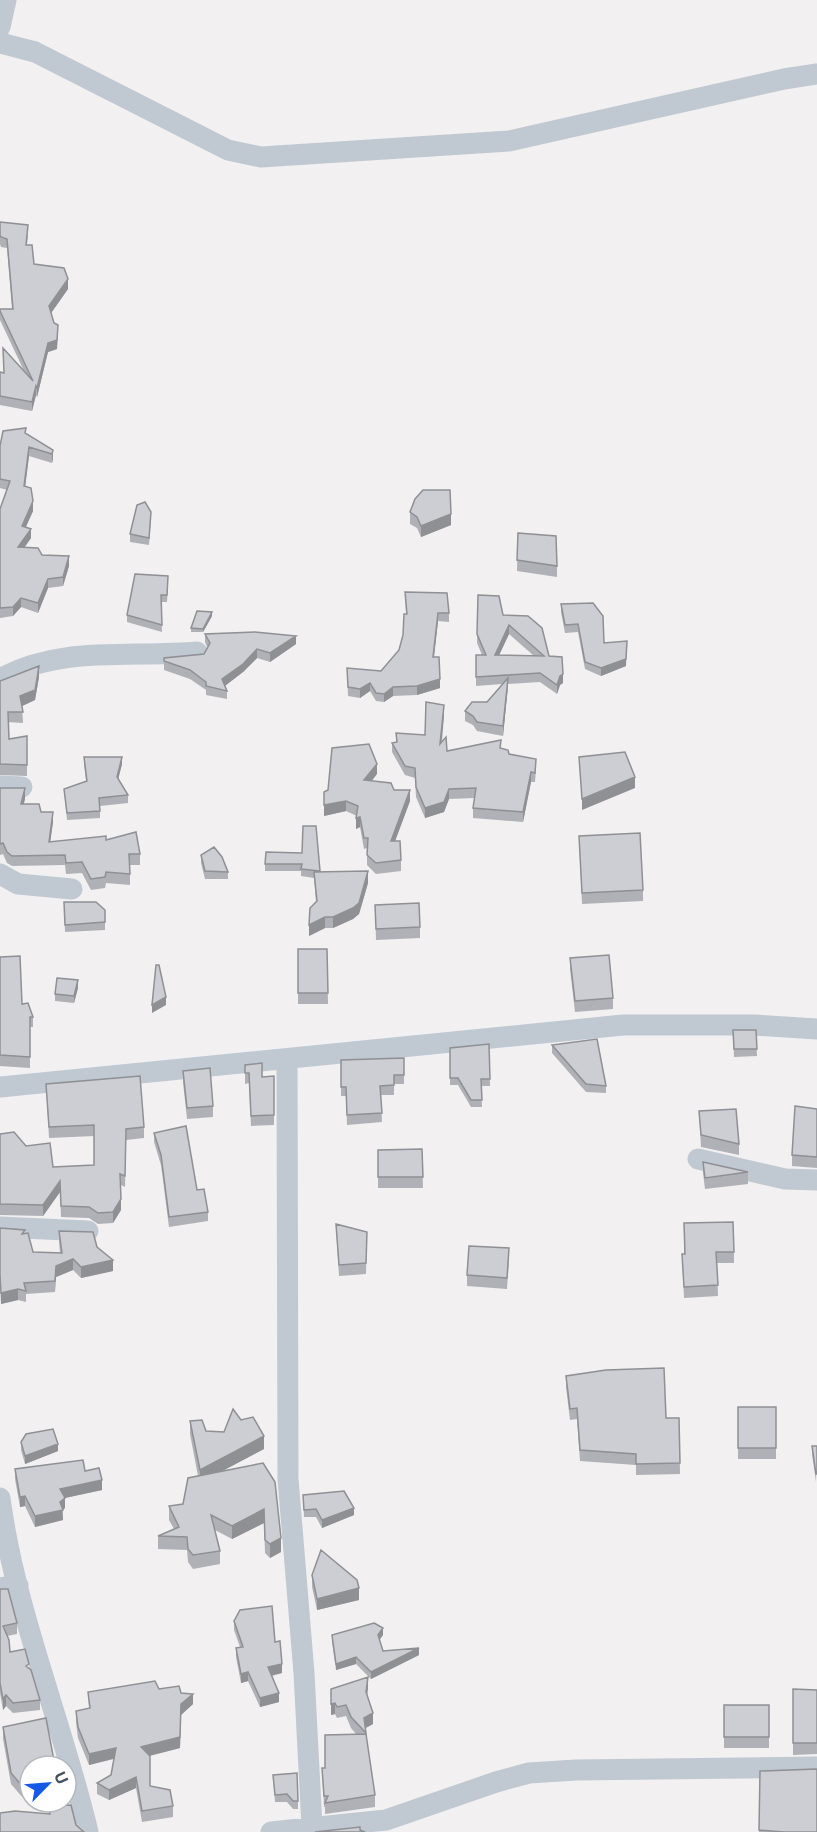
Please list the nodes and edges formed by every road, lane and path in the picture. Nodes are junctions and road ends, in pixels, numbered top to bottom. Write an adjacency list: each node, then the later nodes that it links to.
1 (6, 0): 2 (street)
2 (0, 27)
3 (0, 43): 4 (street)
4 (817, 74)
5 (197, 652): 6 (street)
6 (0, 679)
7 (0, 786): 8 (street)
8 (22, 787)
9 (0, 874): 10 (street)
10 (72, 889)
11 (817, 1029): 12 (street)
12 (287, 1059): 13 (street); 21 (street)
13 (0, 1087)
14 (698, 1160): 15 (street)
15 (817, 1180)
16 (0, 1227): 17 (street)
17 (87, 1231)
18 (0, 1498): 19 (street)
19 (9, 1586): 22 (street)
20 (817, 1767): 21 (street)
21 (312, 1827): 23 (street)
22 (88, 1832)
23 (271, 1832)

